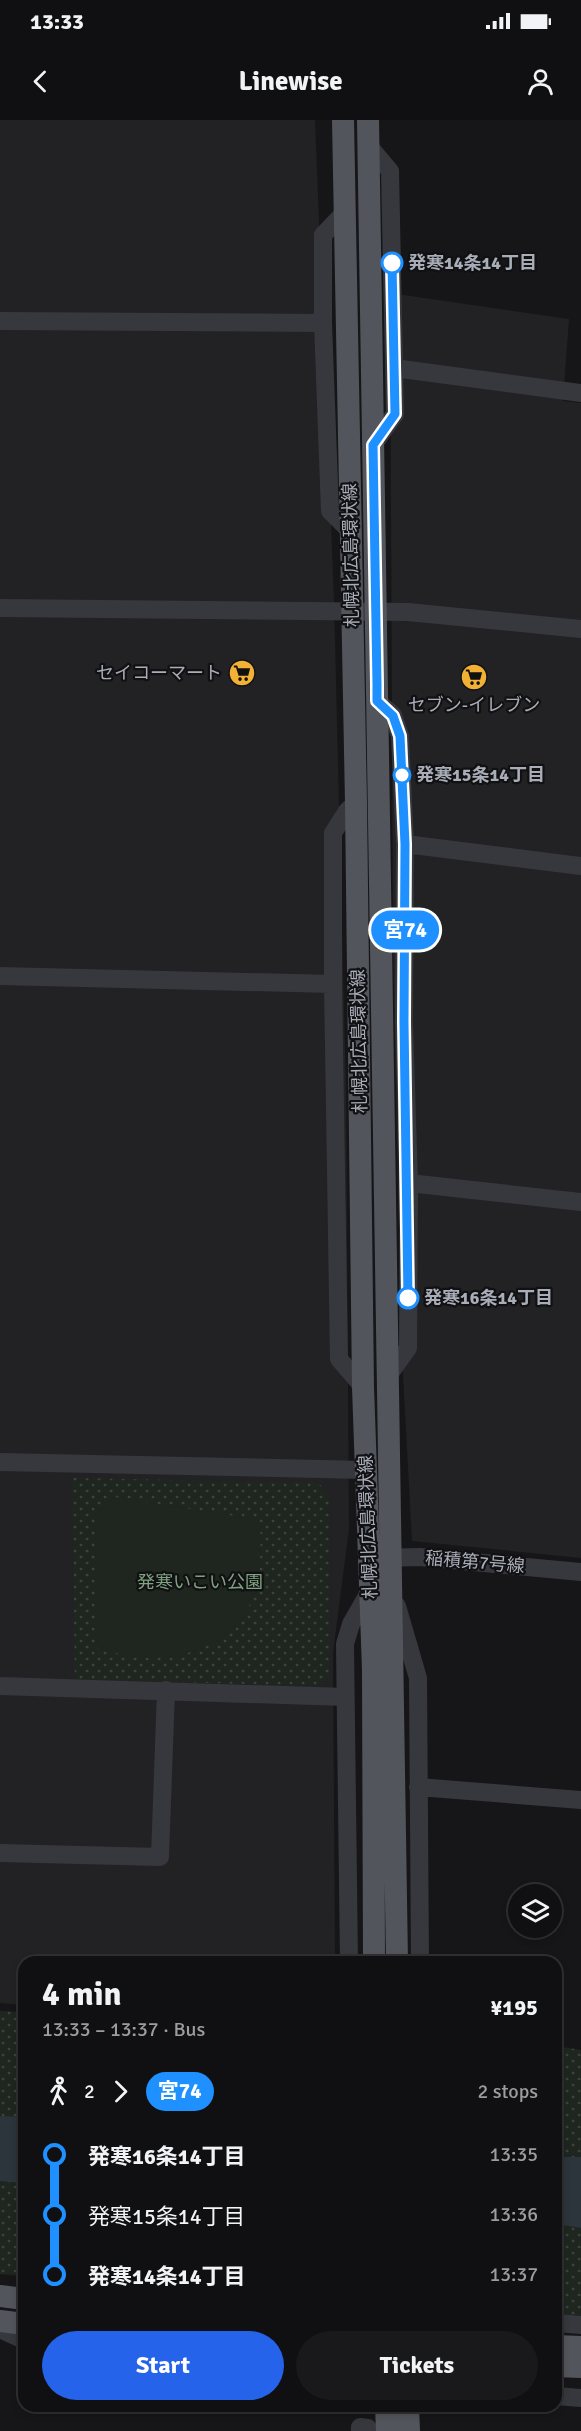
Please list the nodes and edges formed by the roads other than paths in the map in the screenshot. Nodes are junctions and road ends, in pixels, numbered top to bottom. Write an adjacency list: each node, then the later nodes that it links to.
1 (343, 120): 4 (main road, 札幌北広島環状線)
2 (368, 120): 3 (main road, 札幌北広島環状線)
3 (368, 145): 7 (street); 9 (main road, 札幌北広島環状線)
4 (345, 212): 6 (street); 10 (main road, 札幌北広島環状線)
5 (0, 321): 6 (street)
6 (323, 323): 10 (street)
7 (394, 368): 8 (street); 9 (street)
8 (581, 393)
9 (373, 445): 12 (main road, 札幌北広島環状線)
10 (351, 532): 13 (main road, 札幌北広島環状線)
11 (0, 608): 13 (street)
12 (376, 611): 13 (street); 14 (street); 15 (main road, 札幌北広島環状線)
13 (353, 613): 16 (main road, 札幌北広島環状線)
14 (581, 629)
15 (377, 701): 17 (street); 23 (main road, 札幌北広島環状線)
16 (356, 803): 20 (street); 24 (main road, 札幌北広島環状線)
17 (405, 844): 18 (street); 21 (street)
18 (581, 866)
19 (0, 976): 20 (street)
20 (333, 984): 24 (street)
21 (409, 1183): 22 (street); 23 (street)
22 (581, 1202)
23 (388, 1376): 27 (main road, 札幌北広島環状線)
24 (363, 1387): 26 (main road, 札幌北広島環状線)
25 (0, 1462): 26 (street)
26 (365, 1470): 27 (main road, 札幌北広島環状線)
27 (380, 1558): 28 (street, 稲積第7号線); 29 (main road, 札幌北広島環状線)
28 (581, 1572)
29 (381, 1588): 32 (street); 33 (street); 37 (main road, 札幌北広島環状線); 38 (main road, 札幌北広島環状線)
30 (0, 1686): 31 (street)
31 (166, 1690): 32 (street); 35 (street)
32 (345, 1697): 36 (street)
33 (418, 1787): 34 (street); 39 (street)
34 (581, 1800)
35 (0, 1852)
36 (349, 1956)
37 (374, 1956)
38 (397, 1956)
39 (420, 1956)
40 (18, 2292): 41 (street)
41 (0, 2295): 42 (main road)
42 (18, 2298)
43 (0, 2321): 44 (main road)
44 (18, 2323)
45 (562, 2323): 46 (street)
46 (581, 2325)
47 (0, 2329): 48 (street)
48 (18, 2337)
49 (562, 2346): 50 (main road)
50 (581, 2347)
51 (562, 2366): 52 (main road)
52 (581, 2367)
53 (562, 2396): 54 (street)
54 (581, 2398)
55 (382, 2412): 57 (main road)
56 (408, 2412): 58 (main road)
57 (372, 2430)
58 (409, 2431)

